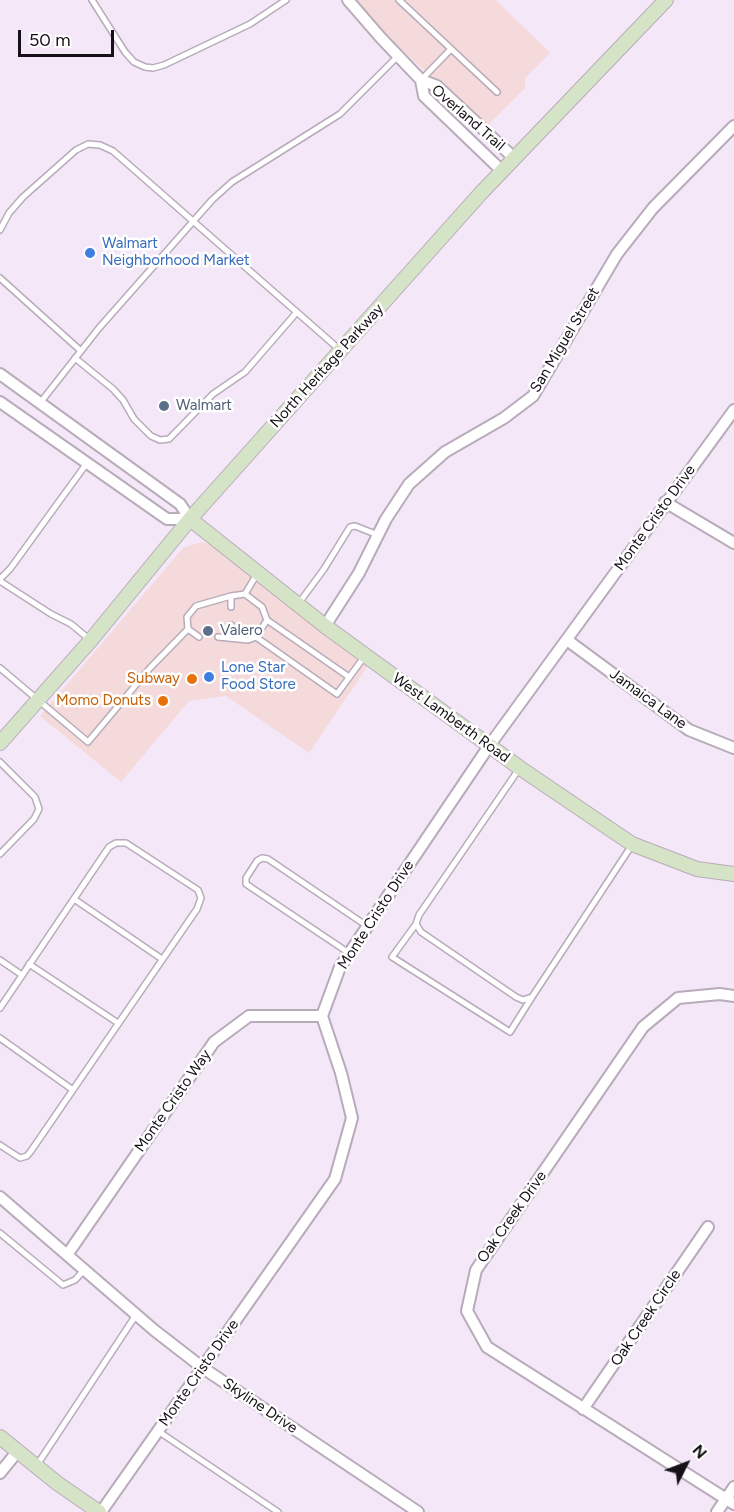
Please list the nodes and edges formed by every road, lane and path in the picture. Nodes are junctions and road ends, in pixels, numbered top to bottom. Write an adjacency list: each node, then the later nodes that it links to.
1 (92, 0): 2 (lane)
2 (286, 0)
3 (348, 0): 7 (street, Overland Trail)
4 (399, 0): 6 (lane)
5 (666, 0): 11 (main road, North Heritage Parkway)
6 (452, 49): 8 (lane); 9 (lane)
7 (399, 55): 8 (street, Overland Trail); 13 (lane)
8 (421, 80): 11 (street, Overland Trail); 12 (street, Overland Trail)
9 (497, 92)
10 (734, 126): 27 (street, San Miguel Street)
11 (514, 158): 12 (main road, North Heritage Parkway)
12 (502, 171): 18 (main road, North Heritage Parkway)
13 (193, 222): 14 (lane); 16 (lane); 17 (lane)
14 (0, 230)
15 (0, 278): 17 (lane)
16 (297, 312): 18 (lane); 19 (lane)
17 (81, 351): 19 (lane)
18 (341, 351): 26 (main road, North Heritage Parkway)
19 (75, 358): 22 (lane)
20 (0, 374): 22 (street, West Lamberth Road)
21 (0, 402): 24 (street)
22 (40, 403): 26 (street, West Lamberth Road)
23 (734, 410): 25 (street, Monte Cristo Drive)
24 (87, 463): 26 (street); 30 (lane)
25 (665, 502): 28 (street); 44 (street, Monte Cristo Drive)
26 (190, 519): 29 (main road, West Lamberth Road); 43 (main road, North Heritage Parkway)
27 (378, 535): 33 (lane); 37 (street, San Miguel Street)
28 (734, 543)
29 (258, 573): 31 (lane); 33 (main road, West Lamberth Road)
30 (0, 580): 43 (lane)
31 (245, 594): 32 (lane); 35 (lane)
32 (231, 596): 34 (lane); 38 (lane)
33 (298, 604): 37 (main road, West Lamberth Road)
34 (231, 607)
35 (267, 620): 42 (lane); 47 (lane)
36 (231, 625): 41 (lane)
37 (325, 626): 45 (main road, West Lamberth Road)
38 (188, 629): 39 (lane); 48 (lane)
39 (199, 637)
40 (218, 637): 41 (lane)
41 (231, 637): 42 (lane)
42 (256, 637): 47 (lane)
43 (91, 640): 48 (main road, North Heritage Parkway)
44 (567, 640): 50 (street, Monte Cristo Drive); 51 (street, Jamaica Lane)
45 (365, 656): 47 (lane); 50 (main road, West Lamberth Road)
46 (0, 668): 48 (lane)
47 (349, 677)
48 (38, 699): 49 (main road, North Heritage Parkway)
49 (0, 743)
50 (489, 746): 53 (main road, West Lamberth Road); 59 (street, Monte Cristo Drive)
51 (734, 748)
52 (0, 762): 55 (lane)
53 (520, 768): 54 (main road, West Lamberth Road); 58 (lane)
54 (632, 844): 56 (main road, West Lamberth Road); 66 (lane)
55 (0, 854)
56 (734, 874)
57 (74, 899): 61 (lane); 61 (lane); 63 (lane)
58 (416, 924): 66 (lane); 66 (lane)
59 (368, 926): 60 (street, Monte Cristo Drive); 60 (lane)
60 (350, 953): 68 (street, Monte Cristo Drive)
61 (162, 959): 69 (lane)
62 (0, 960): 64 (lane)
63 (29, 964): 64 (lane); 69 (lane)
64 (22, 975): 67 (lane)
65 (734, 996): 80 (street, Oak Creek Drive)
66 (532, 998)
67 (0, 1008)
68 (322, 1017): 76 (street, Monte Cristo Way); 79 (street, Monte Cristo Drive)
69 (118, 1023): 71 (lane)
70 (0, 1038): 71 (lane)
71 (73, 1090): 72 (lane)
72 (0, 1145)
73 (0, 1197): 76 (street, Skyline Drive)
74 (708, 1227): 80 (street, Oak Creek Circle)
75 (0, 1233): 77 (lane)
76 (67, 1255): 77 (street, Skyline Drive)
77 (84, 1270): 78 (street, Skyline Drive)
78 (136, 1315): 79 (street, Skyline Drive); 84 (lane)
79 (203, 1368): 81 (street, Monte Cristo Drive); 90 (street, Skyline Drive)
80 (583, 1409): 87 (street, Oak Creek Drive)
81 (158, 1431): 88 (street, Monte Cristo Drive); 89 (lane)
82 (0, 1437): 83 (main road)
83 (17, 1452): 84 (main road); 85 (street)
84 (36, 1467): 88 (main road)
85 (0, 1473)
86 (734, 1487): 87 (street)
87 (730, 1502): 91 (street)
88 (100, 1512)
89 (278, 1512)
90 (418, 1512)
91 (717, 1512)

